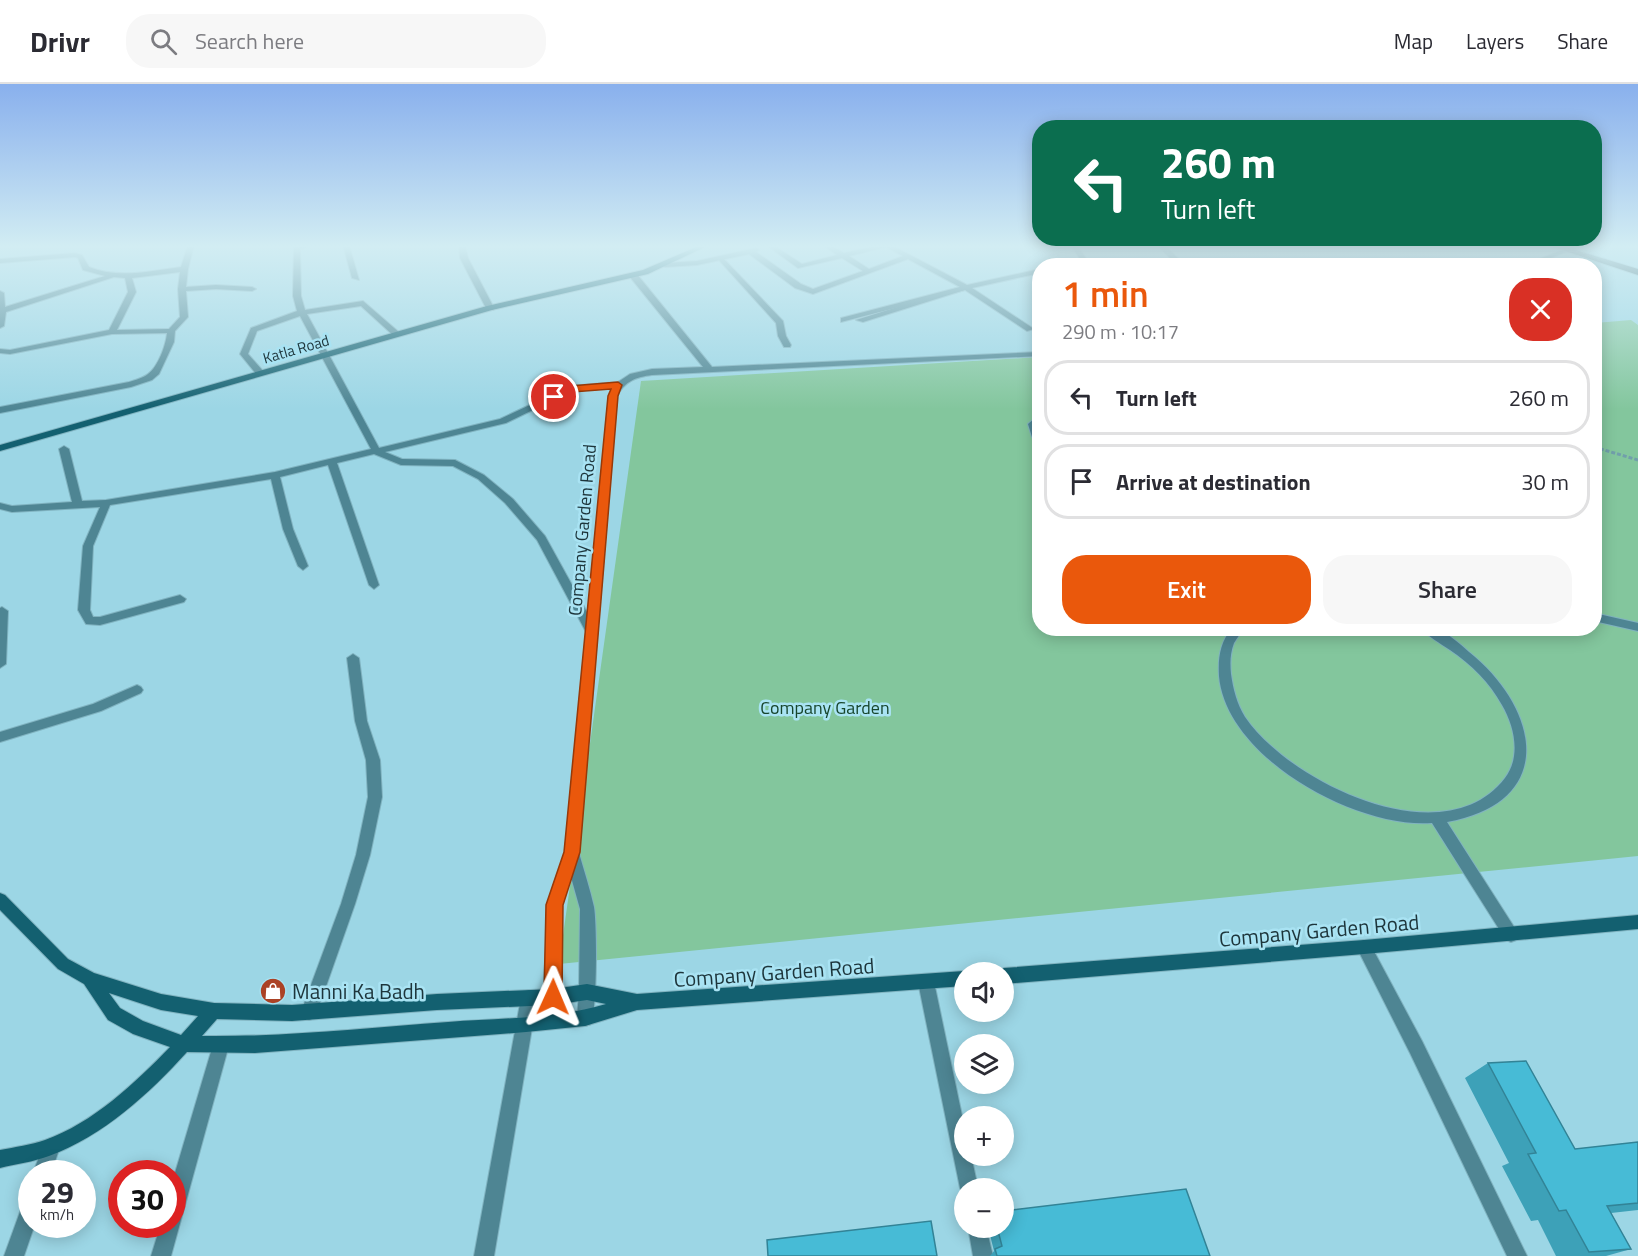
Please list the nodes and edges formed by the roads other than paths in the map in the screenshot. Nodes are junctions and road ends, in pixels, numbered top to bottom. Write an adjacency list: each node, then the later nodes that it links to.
1 (35, 300): 13 (street)
2 (128, 300): 20 (street)
3 (184, 300): 19 (street)
4 (298, 300): 14 (street)
5 (486, 300): 12 (street)
6 (526, 300): 12 (main road, Katla Road)
7 (653, 300): 26 (street)
8 (758, 300): 22 (street)
9 (917, 300): 15 (street)
10 (928, 300): 16 (street)
11 (985, 300): 18 (street)
12 (490, 308): 21 (main road, Katla Road)
13 (1, 310): 17 (street)
14 (301, 313): 21 (street); 24 (street); 27 (street)
15 (844, 320)
16 (860, 320)
17 (0, 326)
18 (1030, 330)
19 (171, 331): 20 (street); 29 (street)
20 (112, 332): 23 (street)
21 (397, 334): 24 (main road, Katla Road)
22 (787, 345)
23 (0, 351)
24 (324, 354): 27 (main road, Katla Road); 32 (street)
25 (1032, 354): 26 (street)
26 (709, 369): 28 (street)
27 (260, 373): 30 (main road, Katla Road)
28 (618, 385): 32 (street); 44 (street, Company Garden Road)
29 (0, 410)
30 (0, 448)
31 (64, 449): 35 (street)
32 (377, 452): 33 (street); 44 (street)
33 (332, 463): 34 (street); 39 (street)
34 (275, 476): 36 (street); 38 (street)
35 (76, 503): 36 (street); 37 (street)
36 (106, 503): 40 (street)
37 (0, 506)
38 (303, 566)
39 (374, 585)
40 (180, 599)
41 (2, 611): 48 (street)
42 (1602, 619): 43 (street)
43 (1638, 627)
44 (592, 632): 52 (street, Company Garden Road)
45 (1232, 636): 51 (street)
46 (1439, 636): 51 (street)
47 (353, 658): 66 (street)
48 (0, 664)
49 (137, 690): 50 (street)
50 (0, 737)
51 (1436, 817): 55 (street)
52 (572, 852): 61 (street, Company Garden Road); 62 (street, Company Garden Road)
53 (0, 900): 58 (main road)
54 (1638, 922): 55 (main road, Company Garden Road)
55 (1510, 935): 56 (main road, Company Garden Road)
56 (1364, 947): 57 (main road, Company Garden Road); 84 (street)
57 (1014, 975)
58 (90, 979): 65 (main road); 70 (main road)
59 (954, 980): 60 (main road, Company Garden Road)
60 (926, 982): 64 (main road, Company Garden Road); 76 (street)
61 (588, 992): 62 (main road, Company Garden Road); 64 (main road, Company Garden Road); 67 (street, Company Garden Road)
62 (553, 997): 63 (main road); 68 (street, Company Garden Road)
63 (529, 998): 66 (main road); 69 (street)
64 (637, 1002): 67 (main road)
65 (214, 1011): 66 (main road); 70 (main road)
66 (309, 1012)
67 (585, 1018): 68 (main road)
68 (550, 1021): 69 (main road)
69 (526, 1024): 71 (main road); 82 (street)
70 (184, 1044): 71 (main road); 72 (main road)
71 (221, 1045): 75 (street)
72 (51, 1147): 73 (main road); 74 (street)
73 (0, 1159)
74 (46, 1160)
75 (186, 1168)
76 (967, 1178)
77 (20, 1238): 80 (street)
78 (167, 1238): 81 (street)
79 (979, 1238): 83 (street)
80 (14, 1256)
81 (161, 1256)
82 (484, 1256)
83 (983, 1256)
84 (1517, 1256)

